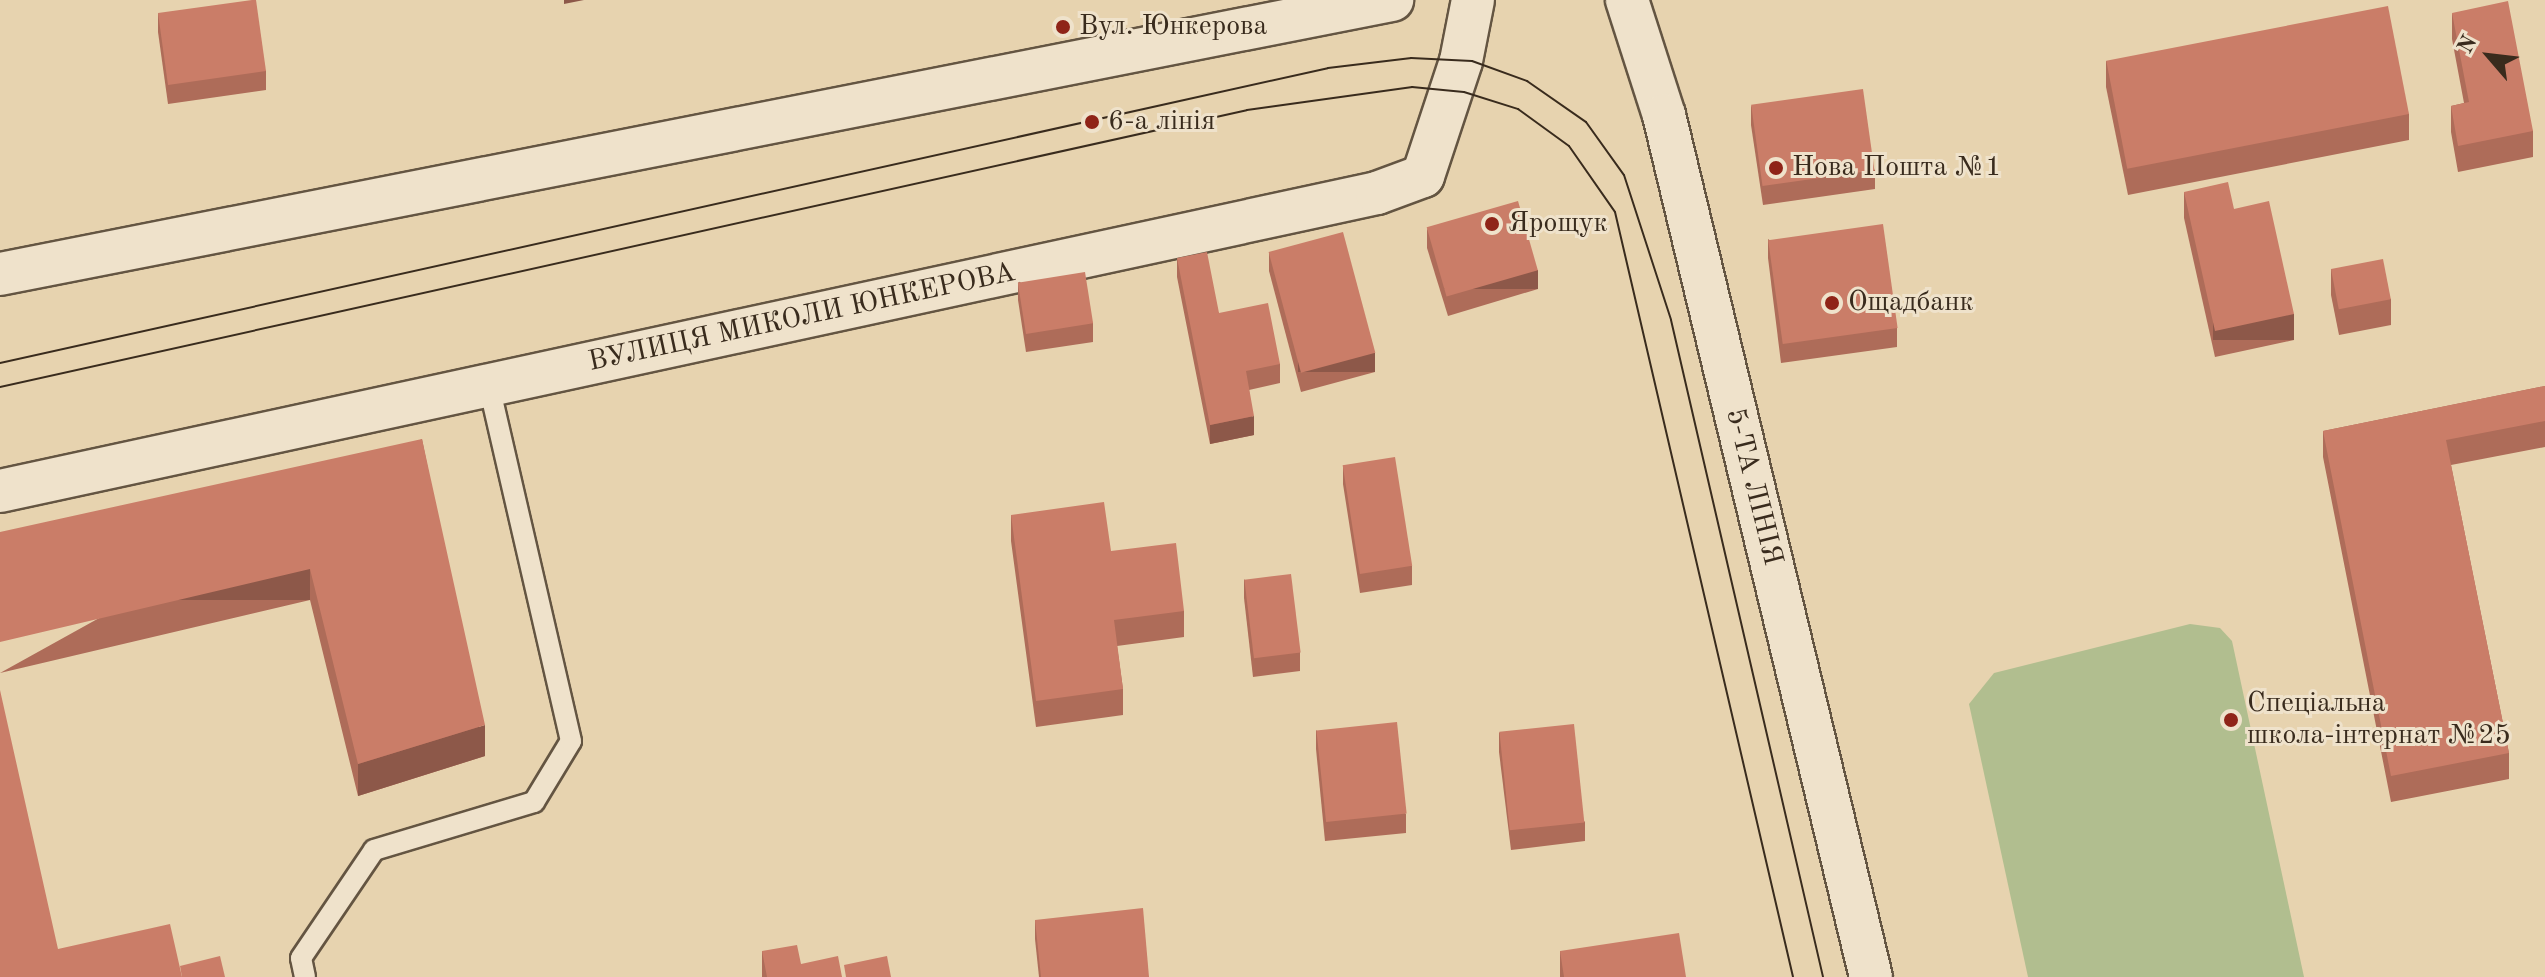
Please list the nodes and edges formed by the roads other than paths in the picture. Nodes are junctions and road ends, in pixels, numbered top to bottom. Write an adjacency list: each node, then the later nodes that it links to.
1 (1392, 0): 4 (street)
2 (1473, 0): 5 (street, ВУЛИЦЯ МИКОЛИ ЮНКЕРОВА)
3 (1627, 0): 8 (street, 5-ТА ЛІНІЯ)
4 (0, 274)
5 (489, 385): 6 (street, ВУЛИЦЯ МИКОЛИ ЮНКЕРОВА); 7 (lane)
6 (0, 491)
7 (305, 977)
8 (1871, 977)

